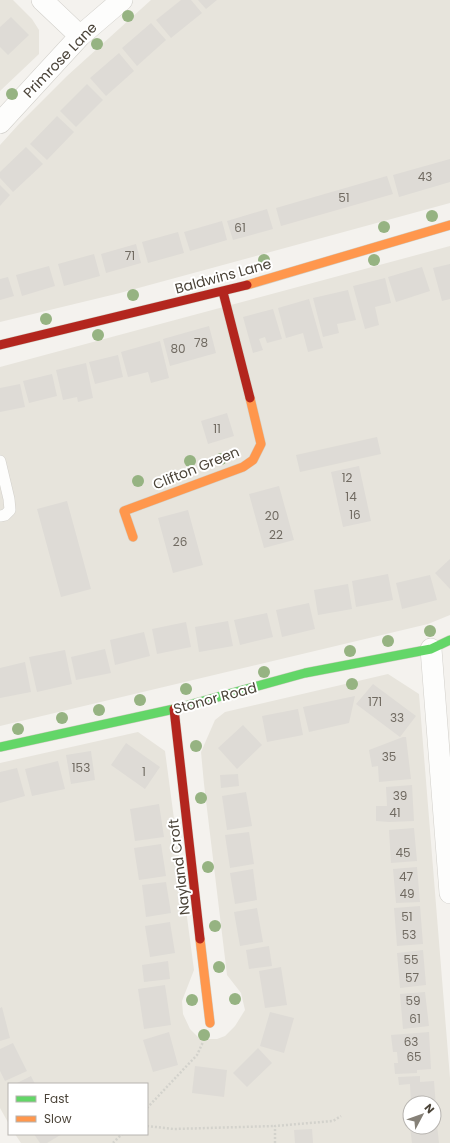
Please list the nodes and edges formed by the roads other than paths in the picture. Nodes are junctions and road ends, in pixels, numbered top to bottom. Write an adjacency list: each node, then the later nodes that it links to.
1 (42, 0): 3 (street)
2 (122, 0): 3 (street, Primrose Lane)
3 (80, 36): 4 (street, Primrose Lane)
4 (0, 123)
5 (450, 225): 6 (street, Baldwins Lane)
6 (223, 292): 7 (street, Baldwins Lane); 10 (street, Clifton Green)
7 (0, 345)
8 (0, 461): 9 (lane)
9 (0, 516)
10 (133, 538)
11 (450, 640): 12 (street, Stonor Road)
12 (431, 649): 13 (street, Stonor Road); 15 (street)
13 (174, 709): 14 (street, Stonor Road); 16 (street, Nayland Croft)
14 (0, 747)
15 (450, 893)
16 (210, 1022)

